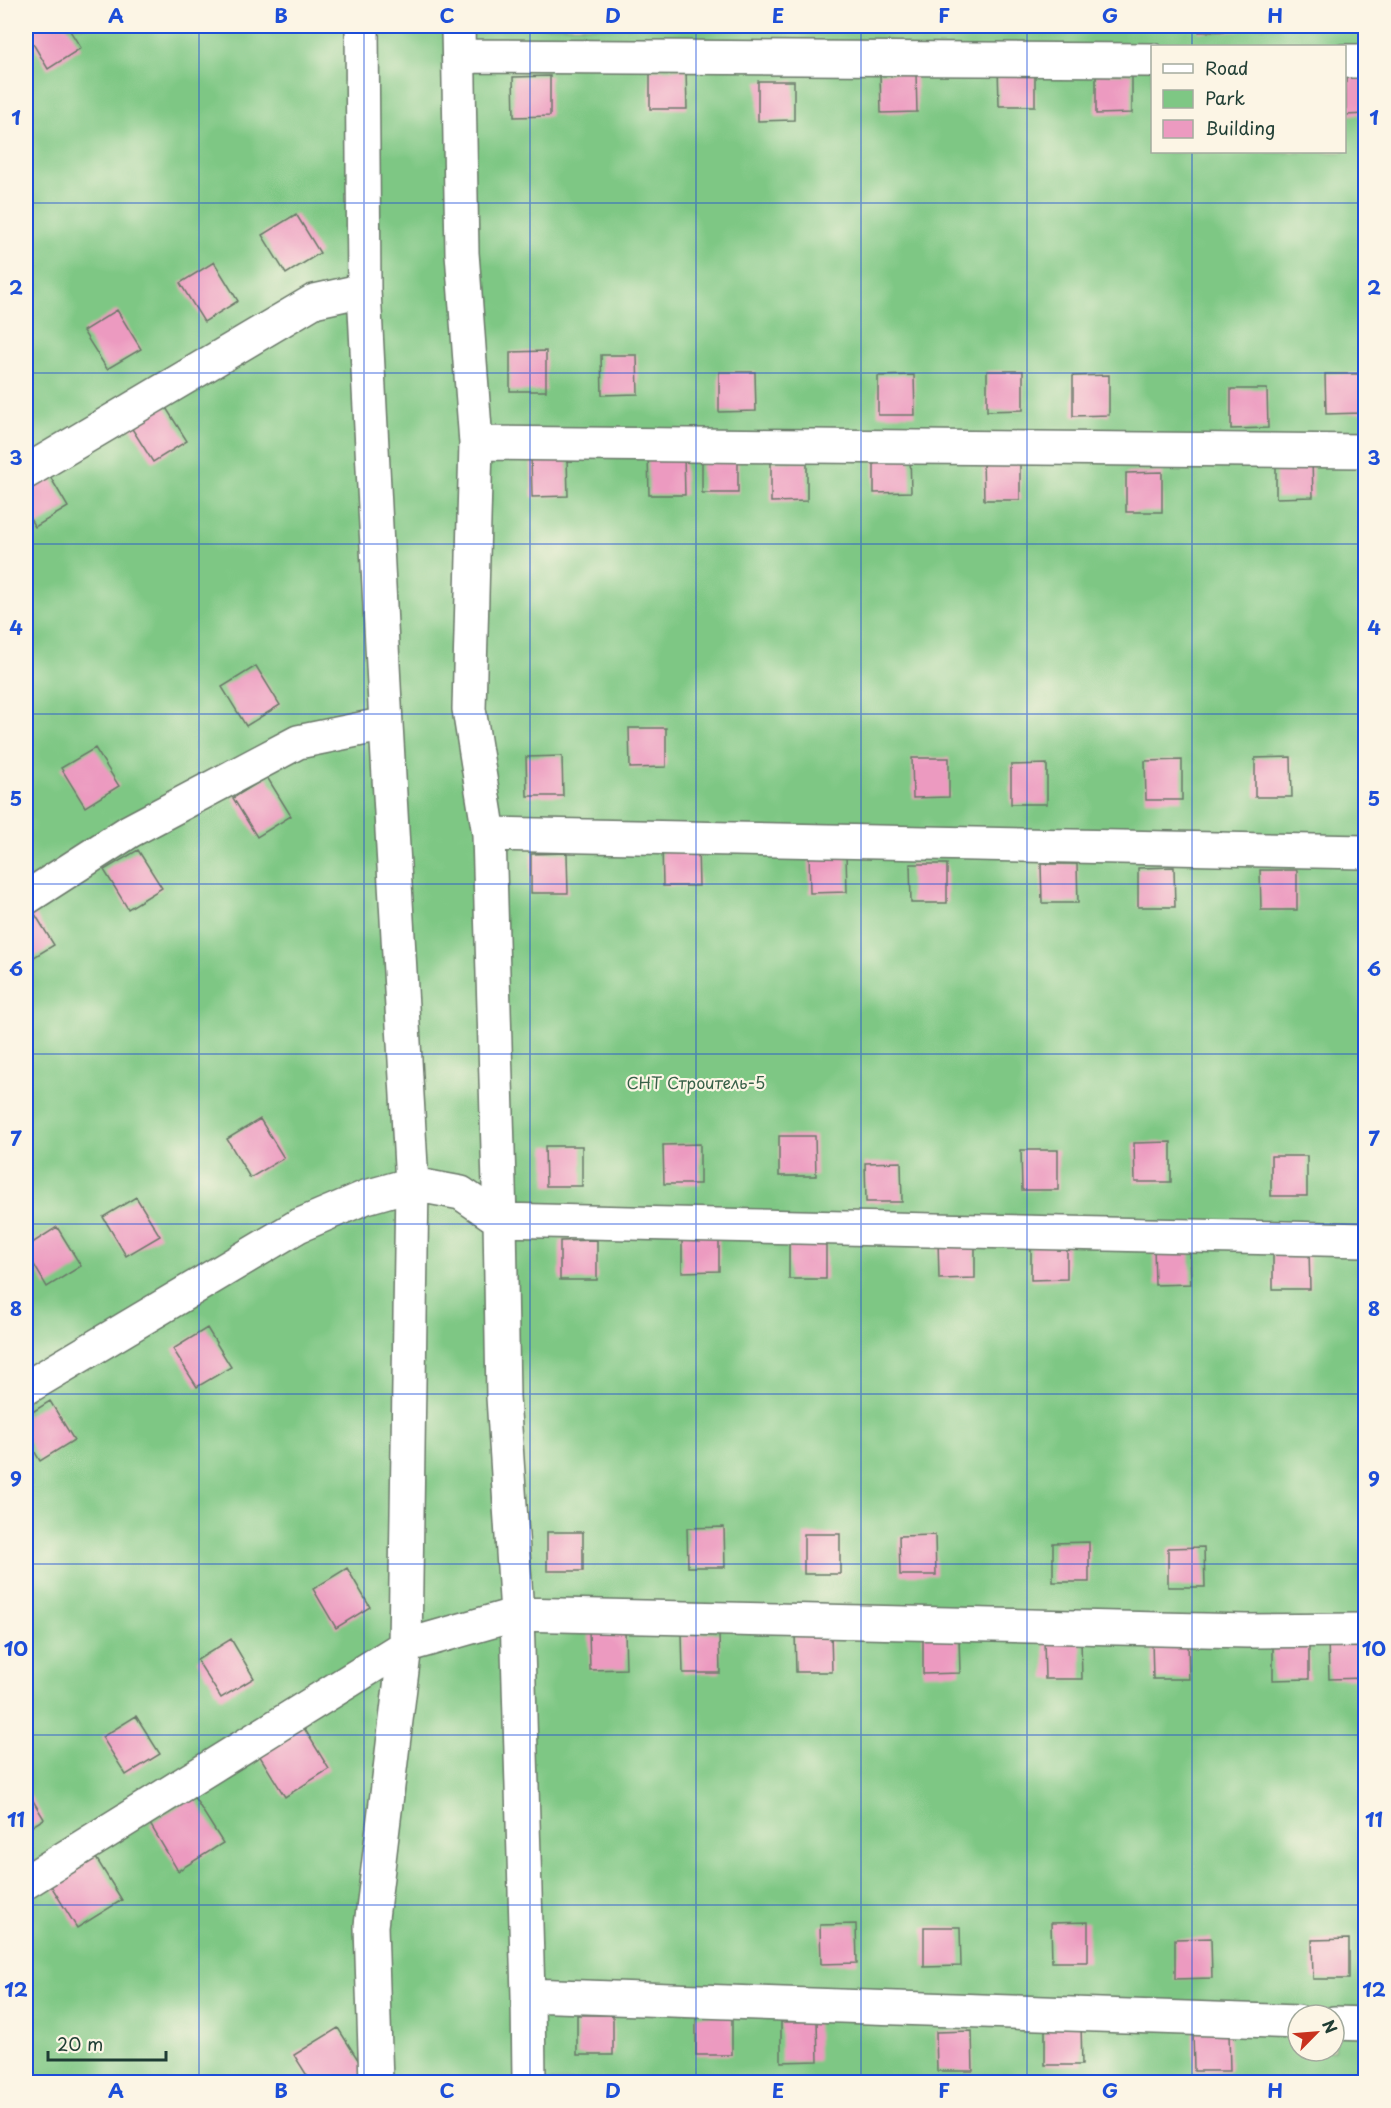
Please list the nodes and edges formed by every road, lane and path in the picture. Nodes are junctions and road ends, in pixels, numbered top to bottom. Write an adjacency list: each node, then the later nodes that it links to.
1 (362, 26): 6 (street)
2 (458, 41): 3 (street); 7 (street)
3 (1151, 60)
4 (1346, 61): 5 (street)
5 (1365, 61)
6 (364, 290): 9 (street); 10 (street)
7 (476, 442): 8 (street); 11 (street)
8 (1365, 451)
9 (26, 472)
10 (386, 724): 13 (street); 14 (street)
11 (489, 834): 12 (street); 15 (street)
12 (1365, 852)
13 (26, 898)
14 (412, 1184): 15 (street); 17 (street); 20 (street)
15 (500, 1220): 16 (street); 18 (street)
16 (1365, 1240)
17 (26, 1388)
18 (516, 1614): 19 (street); 20 (street); 22 (street)
19 (1365, 1630)
20 (405, 1646): 21 (street); 26 (street)
21 (26, 1882)
22 (528, 1995): 23 (street); 27 (street)
23 (1286, 2022)
24 (1346, 2023): 25 (street)
25 (1365, 2024)
26 (376, 2082)
27 (529, 2082)

